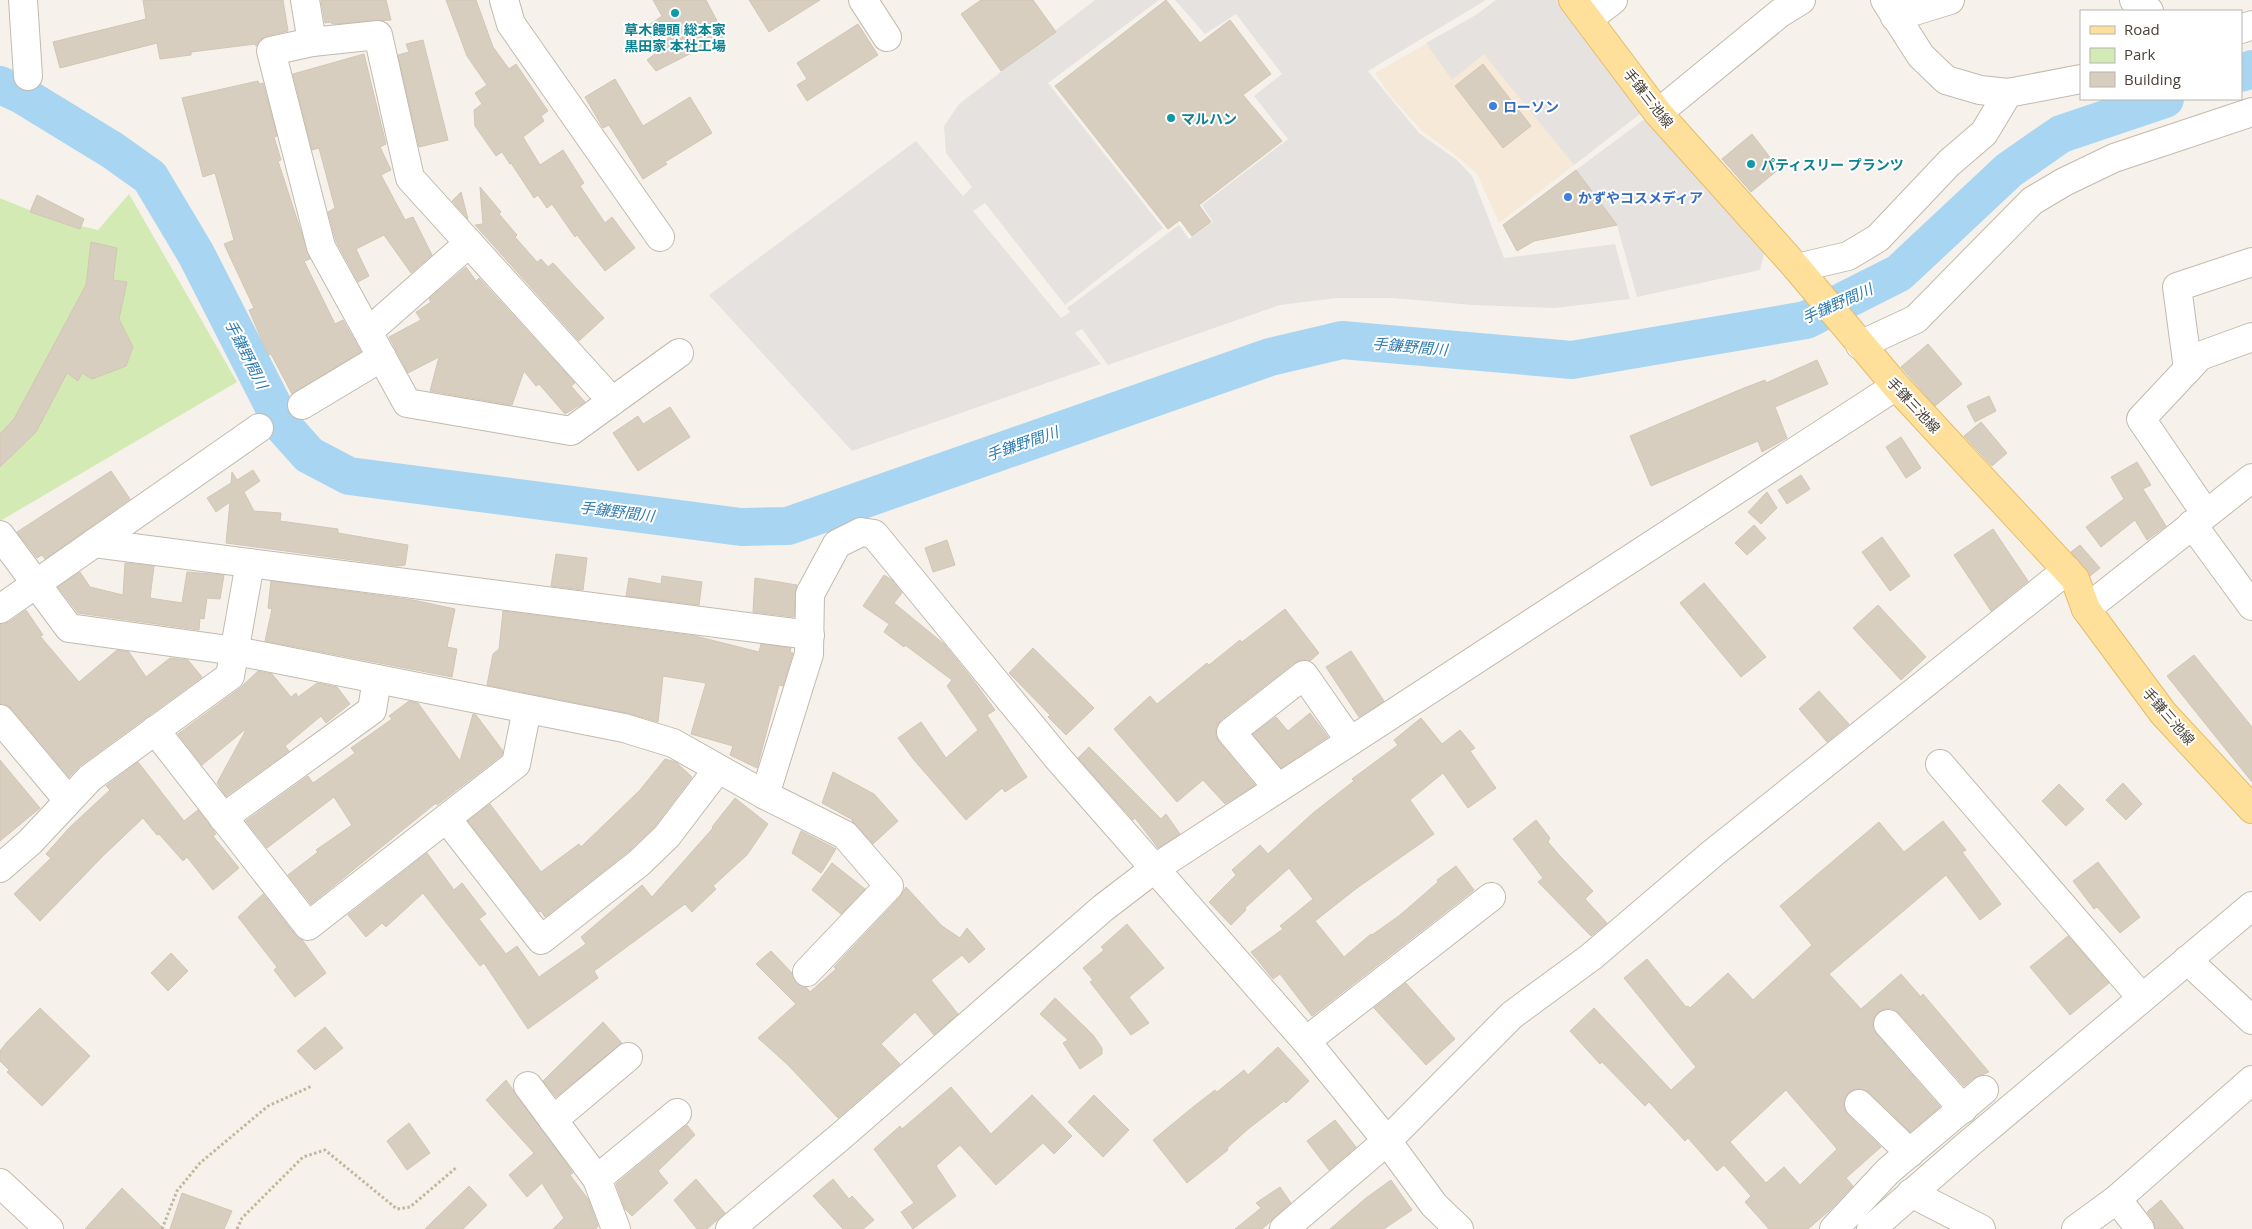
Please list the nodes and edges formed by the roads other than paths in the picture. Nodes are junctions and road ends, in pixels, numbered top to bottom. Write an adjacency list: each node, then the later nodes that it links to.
1 (26, 0): 14 (street)
2 (305, 0): 13 (street)
3 (504, 0): 19 (street)
4 (863, 0): 12 (street)
5 (1612, 0): 10 (street)
6 (1950, 0): 9 (street)
7 (2134, 0): 11 (street)
8 (1784, 4): 18 (street)
9 (1890, 8): 16 (street)
10 (1580, 10): 18 (main road, 手鎌三池線)
11 (2148, 10)
12 (887, 37)
13 (312, 42): 20 (street); 23 (street)
14 (28, 76)
15 (2080, 80): 16 (street)
16 (2008, 93): 22 (street)
17 (2252, 112): 25 (street)
18 (1658, 113): 22 (main road, 手鎌三池線)
19 (660, 237)
20 (468, 243): 23 (street); 30 (street)
21 (2252, 262): 28 (street)
22 (1797, 268): 25 (main road, 手鎌三池線)
23 (368, 332): 27 (street)
24 (2252, 337): 28 (street)
25 (1860, 345): 29 (main road, 手鎌三池線)
26 (679, 353): 30 (street)
27 (382, 357): 30 (street); 31 (street)
28 (2188, 369): 34 (street)
29 (1896, 386): 38 (main road, 手鎌三池線); 49 (street)
30 (612, 401)
31 (302, 405)
32 (259, 428): 36 (street)
33 (2252, 478): 34 (street)
34 (2199, 519): 40 (street); 42 (street)
35 (0, 536): 39 (street)
36 (94, 543): 37 (street); 39 (street)
37 (250, 563): 43 (street); 44 (street)
38 (2067, 570): 42 (main road, 手鎌三池線); 76 (street)
39 (37, 584): 41 (street); 44 (street)
40 (2252, 606)
41 (0, 609)
42 (2086, 610): 55 (main road, 手鎌三池線)
43 (810, 635): 53 (street); 59 (street)
44 (236, 651): 45 (street); 48 (street)
45 (377, 679): 46 (street); 56 (street)
46 (527, 709): 51 (street); 57 (street)
47 (0, 719): 54 (street)
48 (155, 730): 54 (street); 56 (street)
49 (1350, 741): 52 (street); 52 (street)
50 (1940, 764): 64 (street)
51 (718, 769): 53 (street); 57 (street)
52 (1278, 788): 59 (street)
53 (765, 795): 63 (street)
54 (68, 800): 58 (street)
55 (2252, 808)
56 (224, 818): 57 (street)
57 (447, 819)
58 (0, 868)
59 (1154, 869): 67 (street); 85 (street)
60 (1491, 897): 67 (street)
61 (2252, 906): 62 (street)
62 (2187, 960): 64 (street); 65 (street)
63 (807, 972)
64 (2142, 998): 77 (street)
65 (2252, 1020)
66 (1888, 1024): 74 (street)
67 (1306, 1041): 76 (street)
68 (628, 1057): 75 (street)
69 (2252, 1080): 82 (street)
70 (528, 1086): 75 (street)
71 (1984, 1090): 74 (street)
72 (1859, 1104): 78 (street)
73 (678, 1113): 79 (street)
74 (1953, 1117): 77 (street); 78 (street)
75 (553, 1120): 79 (street)
76 (1387, 1141): 86 (street); 87 (street)
77 (1964, 1147): 81 (street)
78 (1910, 1153): 88 (street)
79 (597, 1179): 84 (street)
80 (0, 1183): 83 (street)
81 (1911, 1193): 89 (street); 90 (street)
82 (2117, 1200): 91 (street); 92 (street)
83 (49, 1229)
84 (616, 1229)
85 (730, 1229)
86 (1284, 1229)
87 (1459, 1229)
88 (1834, 1229)
89 (1871, 1229)
90 (1981, 1229)
91 (2076, 1229)
92 (2140, 1229)

